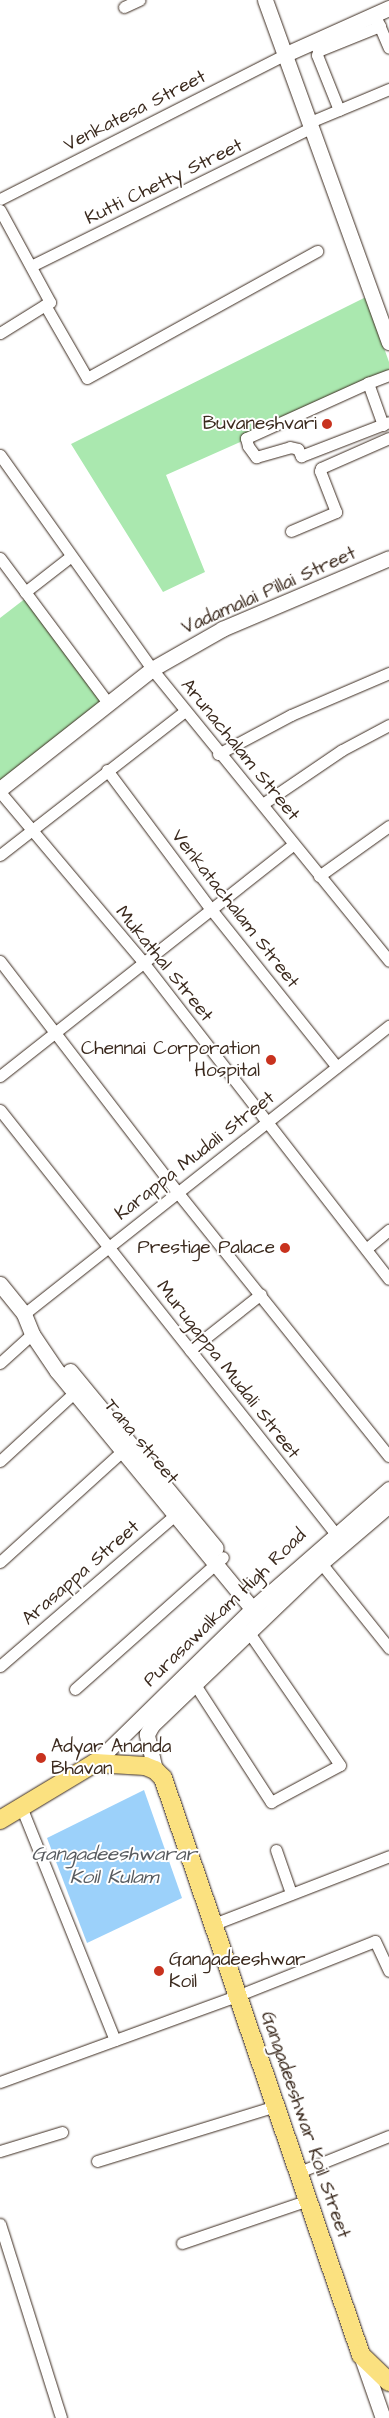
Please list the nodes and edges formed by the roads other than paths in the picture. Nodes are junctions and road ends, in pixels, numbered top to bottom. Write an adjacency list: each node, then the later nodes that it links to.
1 (139, 0): 3 (street)
2 (266, 0): 7 (main road)
3 (124, 7)
4 (389, 8): 5 (main road)
5 (377, 20): 6 (street); 7 (main road); 9 (street)
6 (389, 48)
7 (286, 54): 10 (main road); 11 (street, Venkatesa Street)
8 (389, 89): 9 (street, Kutti Chetty Street)
9 (339, 110): 10 (street, Kutti Chetty Street)
10 (311, 125): 14 (street, Kutti Chetty Street); 17 (main road)
11 (0, 199)
12 (0, 210): 14 (street)
13 (317, 251): 15 (street)
14 (31, 266): 15 (street)
15 (45, 305): 16 (street)
16 (0, 334)
17 (389, 342)
18 (389, 375): 19 (street)
19 (368, 383): 20 (street); 20 (street)
20 (386, 423)
21 (389, 438): 23 (street)
22 (0, 455): 24 (street, Arunachalam Street)
23 (290, 531)
24 (71, 556): 27 (street); 28 (street, Arunachalam Street)
25 (0, 558): 27 (street)
26 (389, 558): 28 (main road, Vadamalai Pillai Street)
27 (26, 592): 30 (street)
28 (152, 669): 30 (main road, Vadamalai Pillai Street); 31 (street, Arunachalam Street)
29 (389, 673): 33 (street)
30 (108, 704): 35 (main road, Vadamalai Pillai Street)
31 (185, 712): 33 (street, Arunachalam Street); 34 (street)
32 (389, 725): 36 (street)
33 (218, 754): 36 (street, Arunachalam Street)
34 (107, 770): 38 (street); 42 (street, Venkatachalam Street)
35 (0, 791): 38 (street, Mukathal Street)
36 (264, 803): 39 (street, Arunachalam Street)
37 (389, 826): 41 (street)
38 (33, 830): 40 (street); 45 (street, Mukathal Street)
39 (294, 845): 41 (street, Arunachalam Street); 42 (street)
40 (0, 855)
41 (318, 876): 44 (street, Arunachalam Street)
42 (210, 908): 45 (street); 48 (street, Venkatachalam Street)
43 (0, 961): 47 (street)
44 (389, 961)
45 (143, 962): 47 (street); 51 (street, Mukathal Street)
46 (389, 1026): 48 (street, Karappa Mudali Street)
47 (55, 1033): 49 (street); 52 (street)
48 (337, 1067): 51 (street, Karappa Mudali Street)
49 (0, 1076)
50 (0, 1110): 54 (street, Murugappa Mudali Street)
51 (266, 1122): 52 (street, Karappa Mudali Street); 55 (street, Mukathal Street)
52 (178, 1192): 54 (street, Karappa Mudali Street); 58 (street)
53 (389, 1230): 55 (street)
54 (107, 1247): 59 (street, Karappa Mudali Street); 61 (street, Murugappa Mudali Street)
55 (366, 1249): 56 (street, Mukathal Street)
56 (389, 1279)
57 (0, 1284): 59 (main road, Tana street)
58 (261, 1294): 61 (street); 66 (street)
59 (24, 1314): 60 (main road, Tana street)
60 (32, 1334): 62 (main road, Tana street); 63 (street)
61 (190, 1350): 71 (street, Murugappa Mudali Street)
62 (52, 1360): 64 (main road, Tana street); 65 (main road)
63 (0, 1363)
64 (74, 1393): 65 (main road, Tana street); 67 (street)
65 (126, 1449): 70 (main road); 73 (street)
66 (389, 1456)
67 (0, 1461)
68 (389, 1488): 71 (main road, Purasawalkam High Road)
69 (389, 1505): 74 (main road, Purasawalkam High Road)
70 (180, 1511): 72 (main road); 78 (street, Arasappa Street)
71 (335, 1533): 75 (main road, Purasawalkam High Road)
72 (220, 1559): 75 (main road); 80 (street)
73 (0, 1562)
74 (321, 1564): 75 (main road, Purasawalkam High Road); 77 (street)
75 (257, 1610): 76 (main road, Purasawalkam High Road); 81 (main road, Purasawalkam High Road)
76 (248, 1632): 79 (main road, Purasawalkam High Road); 79 (street)
77 (389, 1648)
78 (0, 1666)
79 (194, 1683): 82 (main road, Purasawalkam High Road)
80 (74, 1689)
81 (95, 1763): 82 (main road); 84 (main road, Purasawalkam High Road)
82 (155, 1770): 83 (main road, Purasawalkam High Road)
83 (168, 1790): 89 (main road, Gangadeeshwar Koil Street)
84 (22, 1809): 85 (main road, Purasawalkam High Road); 92 (street)
85 (0, 1820)
86 (276, 1850): 88 (street)
87 (389, 1856): 88 (street)
88 (292, 1893): 89 (street)
89 (214, 1924): 91 (main road, Gangadeeshwar Koil Street)
90 (389, 1970): 91 (street)
91 (239, 1995): 92 (street); 94 (main road, Gangadeeshwar Koil Street)
92 (115, 2040): 93 (street)
93 (0, 2082)
94 (276, 2106): 98 (street); 99 (main road, Gangadeeshwar Koil Street)
95 (62, 2132): 97 (street)
96 (389, 2136): 99 (street)
97 (0, 2151)
98 (97, 2161)
99 (299, 2172): 100 (main road, Gangadeeshwar Koil Street)
100 (308, 2200): 102 (street); 103 (main road, Gangadeeshwar Koil Street)
101 (0, 2224): 105 (street)
102 (182, 2242)
103 (361, 2355): 104 (main road); 106 (main road, Gangadeeshwar Koil Street)
104 (389, 2382)
105 (61, 2418)
106 (383, 2418)

